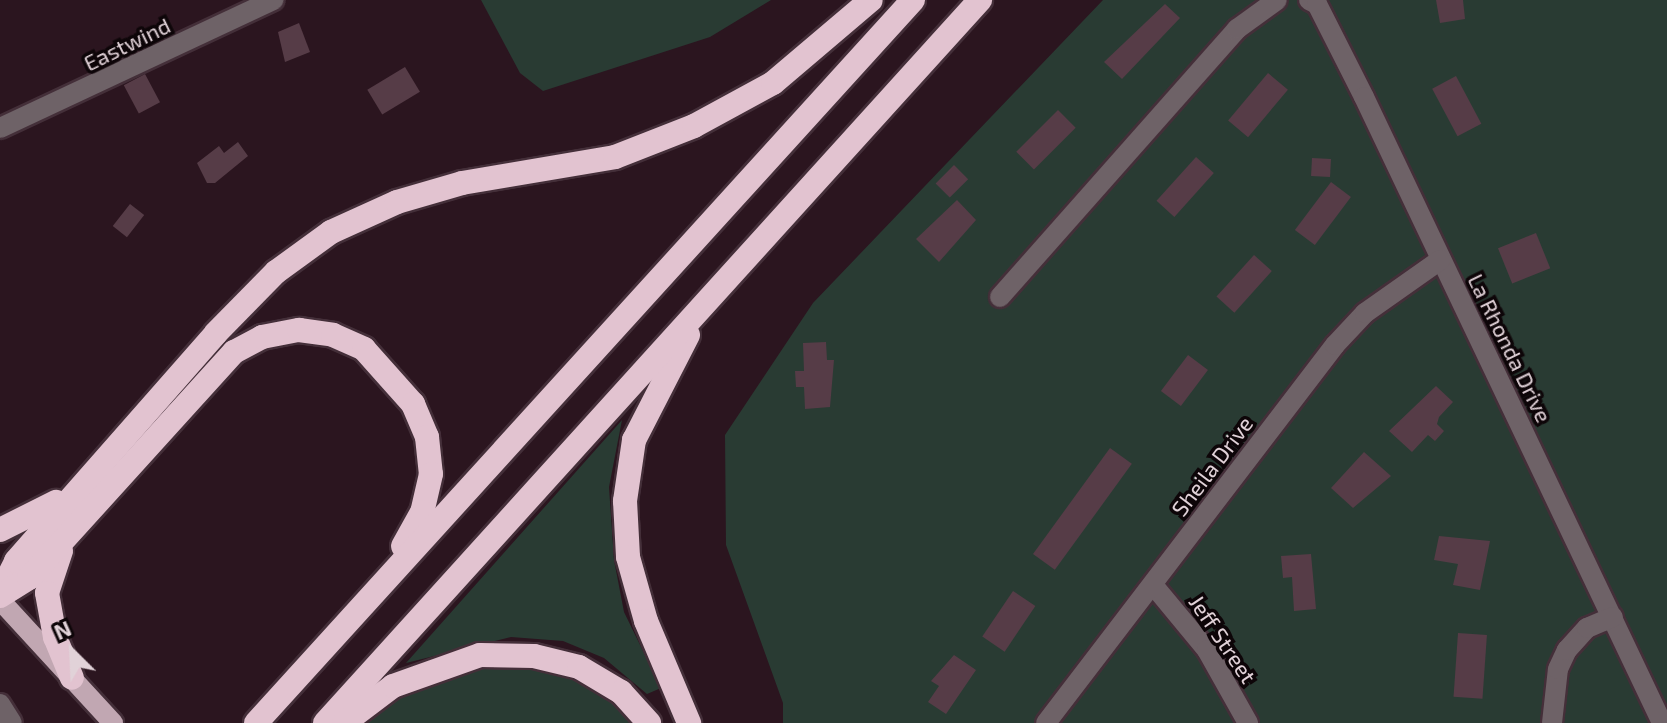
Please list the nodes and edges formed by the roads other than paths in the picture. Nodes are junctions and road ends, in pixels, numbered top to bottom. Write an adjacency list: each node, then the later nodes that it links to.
1 (273, 0): 7 (street, Eastwind)
2 (871, 0): 11 (highway)
3 (913, 0): 14 (highway)
4 (980, 0): 10 (highway)
5 (1277, 0): 9 (street)
6 (1309, 0): 8 (street, La Rhonda Drive)
7 (0, 128)
8 (1440, 260): 15 (street, Sheila Drive); 17 (street, La Rhonda Drive)
9 (1000, 297)
10 (708, 300): 23 (highway); 26 (highway)
11 (81, 484): 13 (highway); 16 (highway)
12 (75, 526): 14 (highway); 16 (highway); 18 (highway)
13 (0, 530)
14 (384, 581): 22 (highway)
15 (1154, 586): 27 (street, Sheila Drive); 28 (street, Jeff Street)
16 (0, 596): 18 (main road)
17 (1613, 617): 29 (street); 30 (street, La Rhonda Drive)
18 (72, 678): 21 (main road)
19 (0, 704): 20 (street)
20 (12, 723)
21 (113, 723)
22 (256, 723)
23 (325, 723)
24 (344, 723): 25 (highway)
25 (649, 723)
26 (689, 723)
27 (1046, 723)
28 (1248, 723)
29 (1552, 723)
30 (1662, 723)

